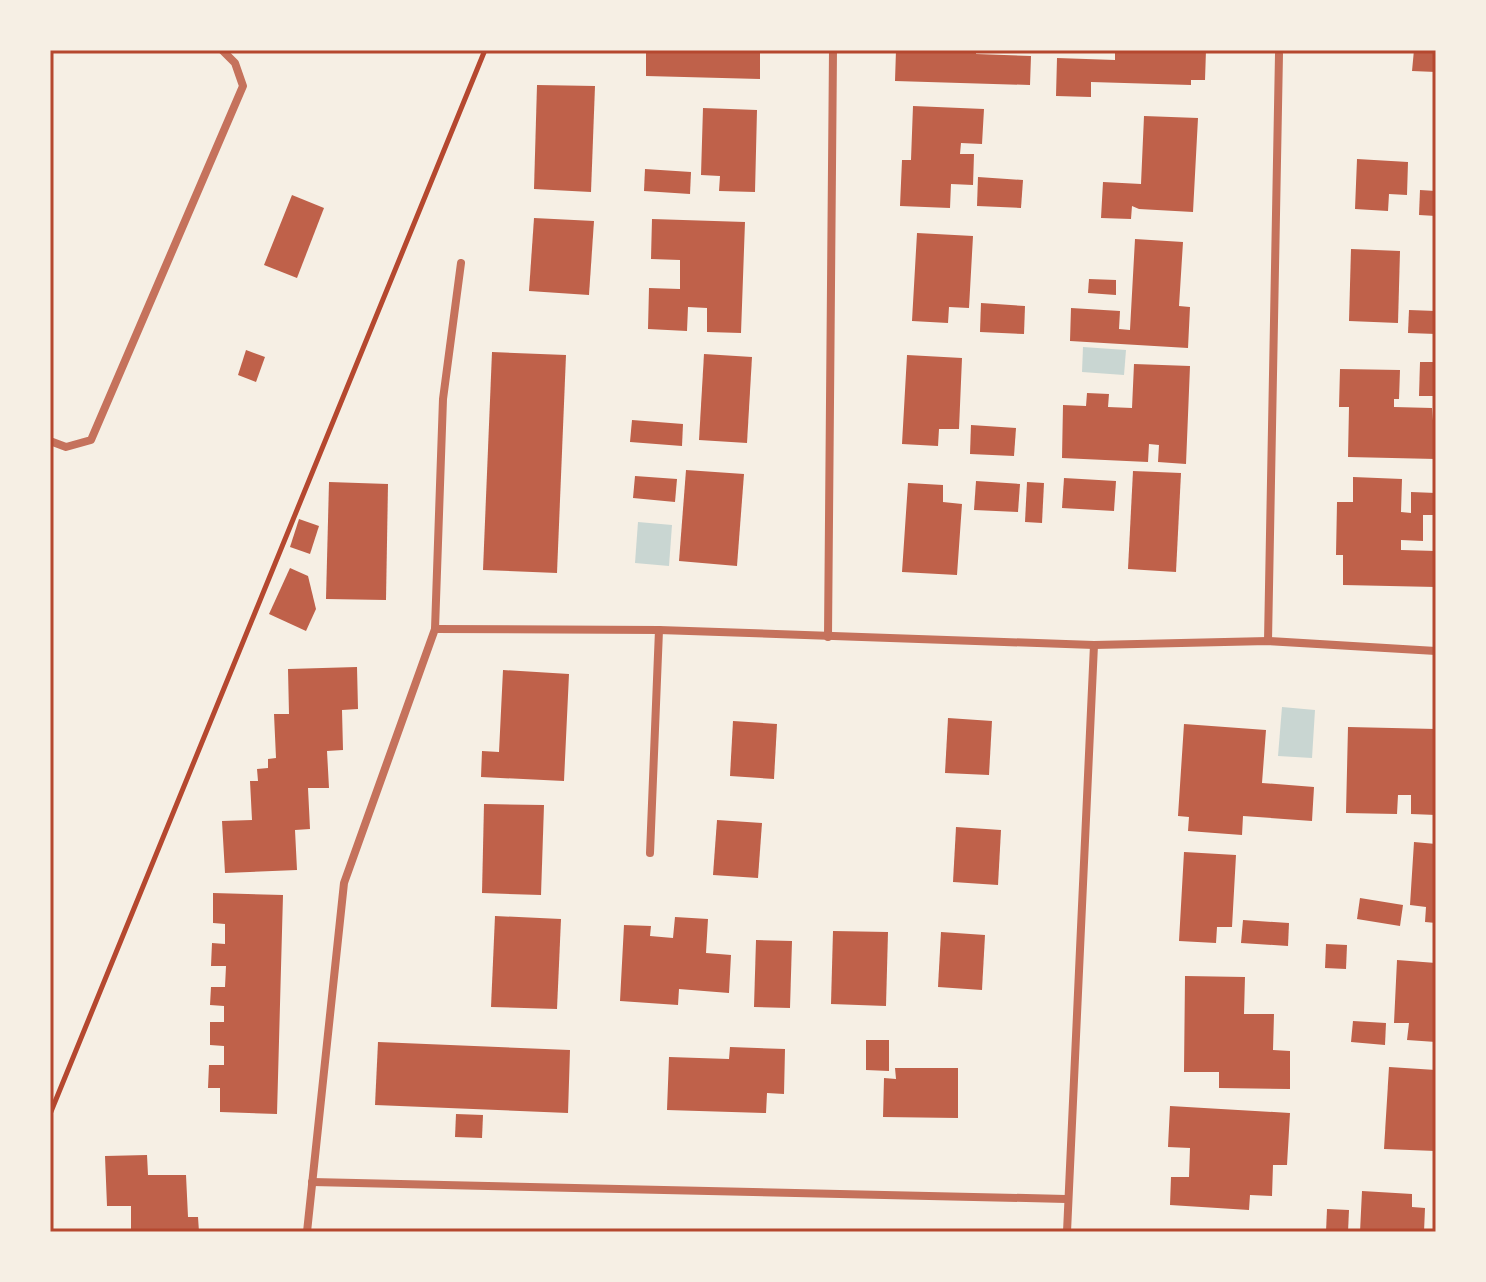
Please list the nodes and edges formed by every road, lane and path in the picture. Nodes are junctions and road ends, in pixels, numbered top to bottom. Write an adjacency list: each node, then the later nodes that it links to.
1 (222, 50): 6 (street)
2 (485, 50): 14 (path)
3 (833, 50): 9 (street)
4 (1279, 54): 10 (street)
5 (461, 263): 7 (street)
6 (50, 441)
7 (435, 629): 8 (street); 15 (street)
8 (659, 630): 9 (street); 13 (street)
9 (828, 637): 11 (street)
10 (1268, 641): 11 (street); 12 (street)
11 (1094, 645): 16 (street)
12 (1436, 651)
13 (650, 853)
14 (50, 1114)
15 (312, 1182): 16 (street); 17 (street)
16 (1066, 1199): 18 (street)
17 (307, 1232)
18 (1067, 1232)

